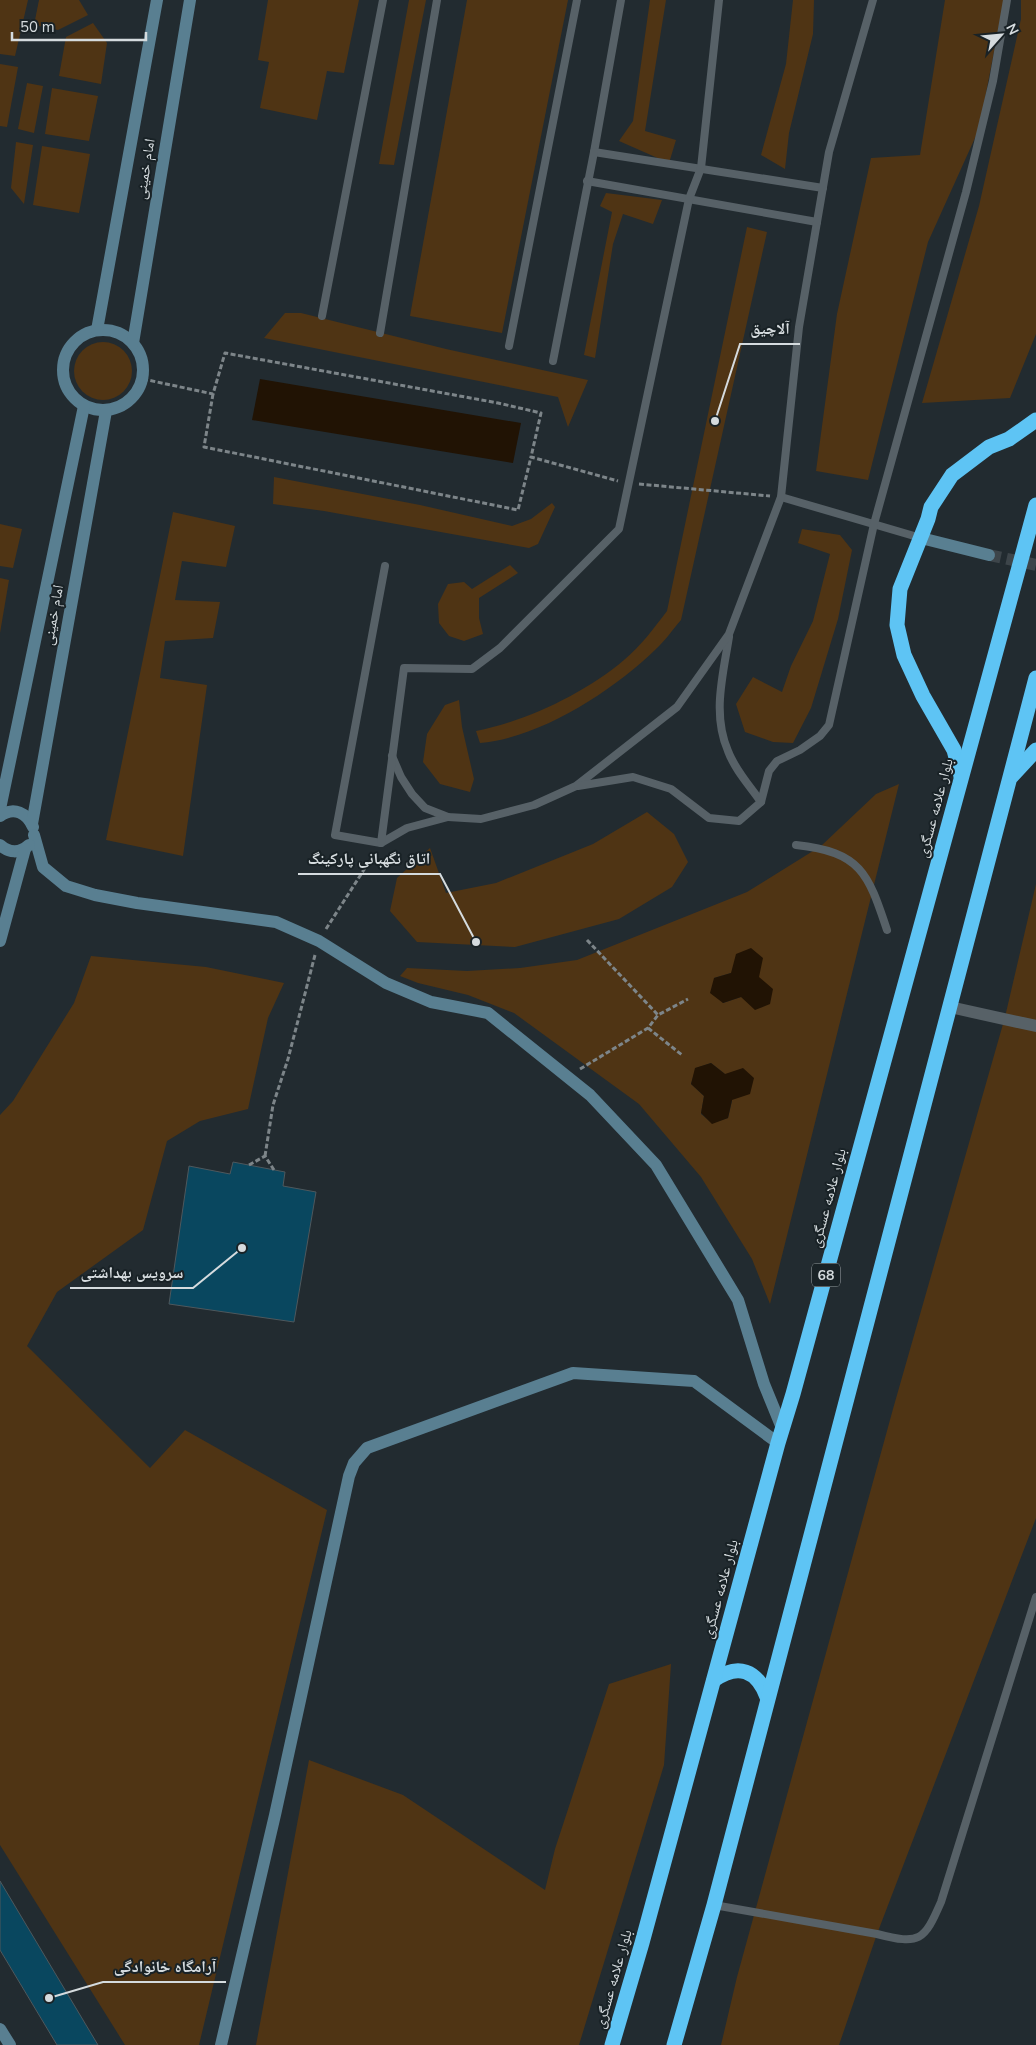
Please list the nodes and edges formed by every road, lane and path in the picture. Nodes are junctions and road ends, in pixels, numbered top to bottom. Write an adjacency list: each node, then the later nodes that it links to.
1 (157, 0): 17 (street, امام خمینی)
2 (190, 0): 19 (street, امام خمینی)
3 (383, 0): 16 (lane)
4 (437, 0): 18 (lane)
5 (577, 0): 20 (lane)
6 (621, 0): 10 (lane)
7 (719, 0): 11 (lane)
8 (873, 0): 13 (lane)
9 (1007, 0): 31 (lane)
10 (594, 152): 11 (lane); 12 (lane)
11 (701, 168): 13 (lane); 14 (lane)
12 (587, 180): 14 (lane); 21 (lane)
13 (823, 188): 15 (lane)
14 (689, 199): 15 (lane); 28 (lane)
15 (817, 222): 29 (lane)
16 (322, 316)
17 (97, 330): 19 (street); 24 (street)
18 (380, 333)
19 (133, 343): 22 (street)
20 (509, 346)
21 (553, 362)
22 (143, 379): 23 (path); 25 (street)
23 (213, 394): 27 (path); 27 (path)
24 (84, 406): 25 (street); 43 (street, امام خمینی)
25 (106, 411): 46 (street, امام خمینی)
26 (1036, 420): 32 (highway)
27 (531, 457): 28 (path)
28 (628, 483): 29 (path); 38 (lane)
29 (781, 497): 31 (lane); 35 (lane)
30 (1036, 505): 39 (highway, بلوار علامه عسگری / 68)
31 (874, 524): 32 (lane); 42 (lane)
32 (921, 538): 33 (street); 39 (highway)
33 (989, 555)
34 (385, 566): 47 (lane)
35 (729, 634): 41 (lane); 42 (lane)
36 (1036, 678): 40 (highway)
37 (1036, 750): 40 (highway)
38 (392, 756): 45 (lane); 47 (lane)
39 (961, 776): 65 (highway, بلوار علامه عسگری / 68)
40 (1010, 779): 56 (highway)
41 (576, 786): 42 (lane); 45 (lane)
42 (762, 802)
43 (0, 809)
44 (0, 816): 46 (street)
45 (448, 817): 47 (lane)
46 (33, 829): 50 (street); 54 (street)
47 (381, 843): 54 (path)
48 (0, 845): 50 (street)
49 (796, 845): 51 (lane)
50 (24, 849): 53 (street)
51 (887, 930)
52 (587, 940): 57 (path)
53 (0, 941)
54 (319, 941): 61 (street); 62 (path)
55 (688, 999): 57 (path)
56 (950, 1007): 58 (street); 68 (highway)
57 (658, 1015): 59 (path)
58 (1036, 1026)
59 (648, 1028): 60 (path); 61 (path)
60 (682, 1055)
61 (567, 1077): 65 (street)
62 (265, 1156): 63 (path); 64 (path)
63 (249, 1165)
64 (274, 1170)
65 (780, 1435): 67 (highway, بلوار علامه عسگری / 68); 72 (street)
66 (1036, 1597): 69 (lane)
67 (714, 1680): 68 (highway); 73 (highway, بلوار علامه عسگری / 68)
68 (767, 1697): 69 (highway)
69 (714, 1905): 74 (highway)
70 (0, 2029): 71 (street)
71 (10, 2045)
72 (221, 2045)
73 (612, 2045)
74 (674, 2045)

